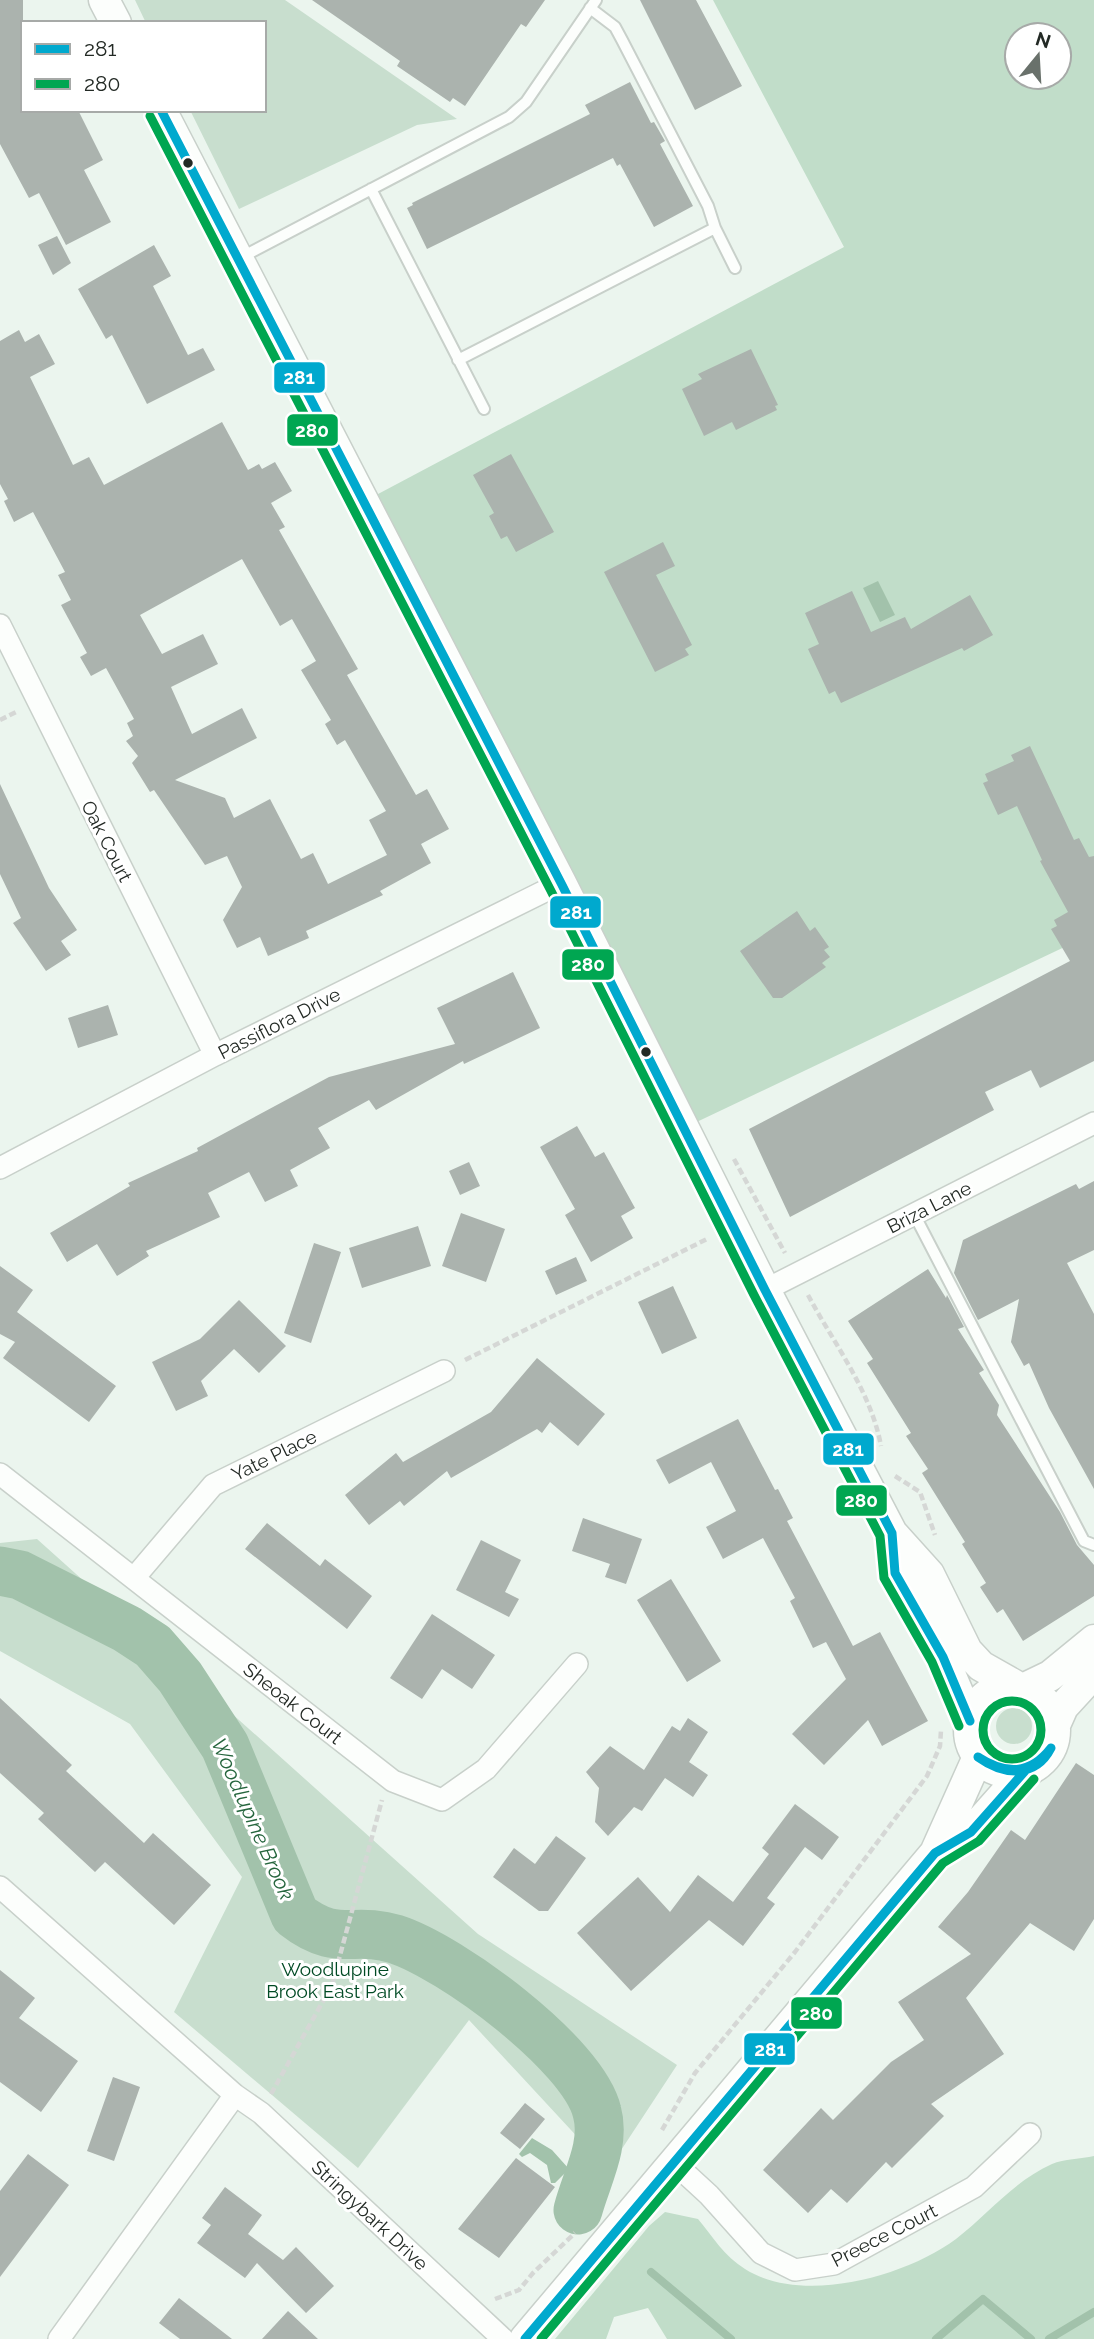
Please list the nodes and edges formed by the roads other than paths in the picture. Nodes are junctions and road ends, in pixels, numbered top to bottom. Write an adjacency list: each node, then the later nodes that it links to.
1 (104, 0): 3 (main road)
2 (593, 4): 5 (lane); 6 (lane)
3 (115, 21)
4 (161, 112): 7 (main road)
5 (371, 189): 7 (lane); 9 (lane)
6 (715, 228): 8 (lane); 9 (lane)
7 (237, 260): 12 (main road)
8 (734, 268)
9 (458, 360): 10 (lane)
10 (484, 410)
11 (0, 625): 13 (street, Oak Court)
12 (561, 883): 13 (street, Passiflora Drive); 17 (main road)
13 (215, 1055): 15 (street, Passiflora Drive)
14 (1094, 1123): 16 (street, Briza Lane)
15 (0, 1168)
16 (914, 1214): 17 (street, Briza Lane); 21 (lane)
17 (765, 1290): 20 (main road)
18 (444, 1371): 22 (street, Yate Place)
19 (0, 1474): 22 (street, Sheoak Court)
20 (892, 1534): 26 (main road); 27 (main road)
21 (1094, 1545)
22 (134, 1578): 24 (street, Sheoak Court)
23 (1094, 1640): 26 (main road)
24 (577, 1664)
25 (1094, 1673): 28 (main road)
26 (1021, 1688): 27 (main road); 28 (main road)
27 (956, 1721): 29 (main road)
28 (1055, 1725): 30 (main road)
29 (978, 1757): 30 (main road); 31 (main road)
30 (1025, 1771): 31 (main road)
31 (935, 1853): 35 (main road)
32 (0, 1887): 33 (street, Stringybark Drive)
33 (234, 2095): 36 (street); 37 (street, Stringybark Drive)
34 (1031, 2134): 35 (street, Preece Court)
35 (671, 2161): 38 (main road)
36 (59, 2339)
37 (503, 2339)
38 (525, 2339)

